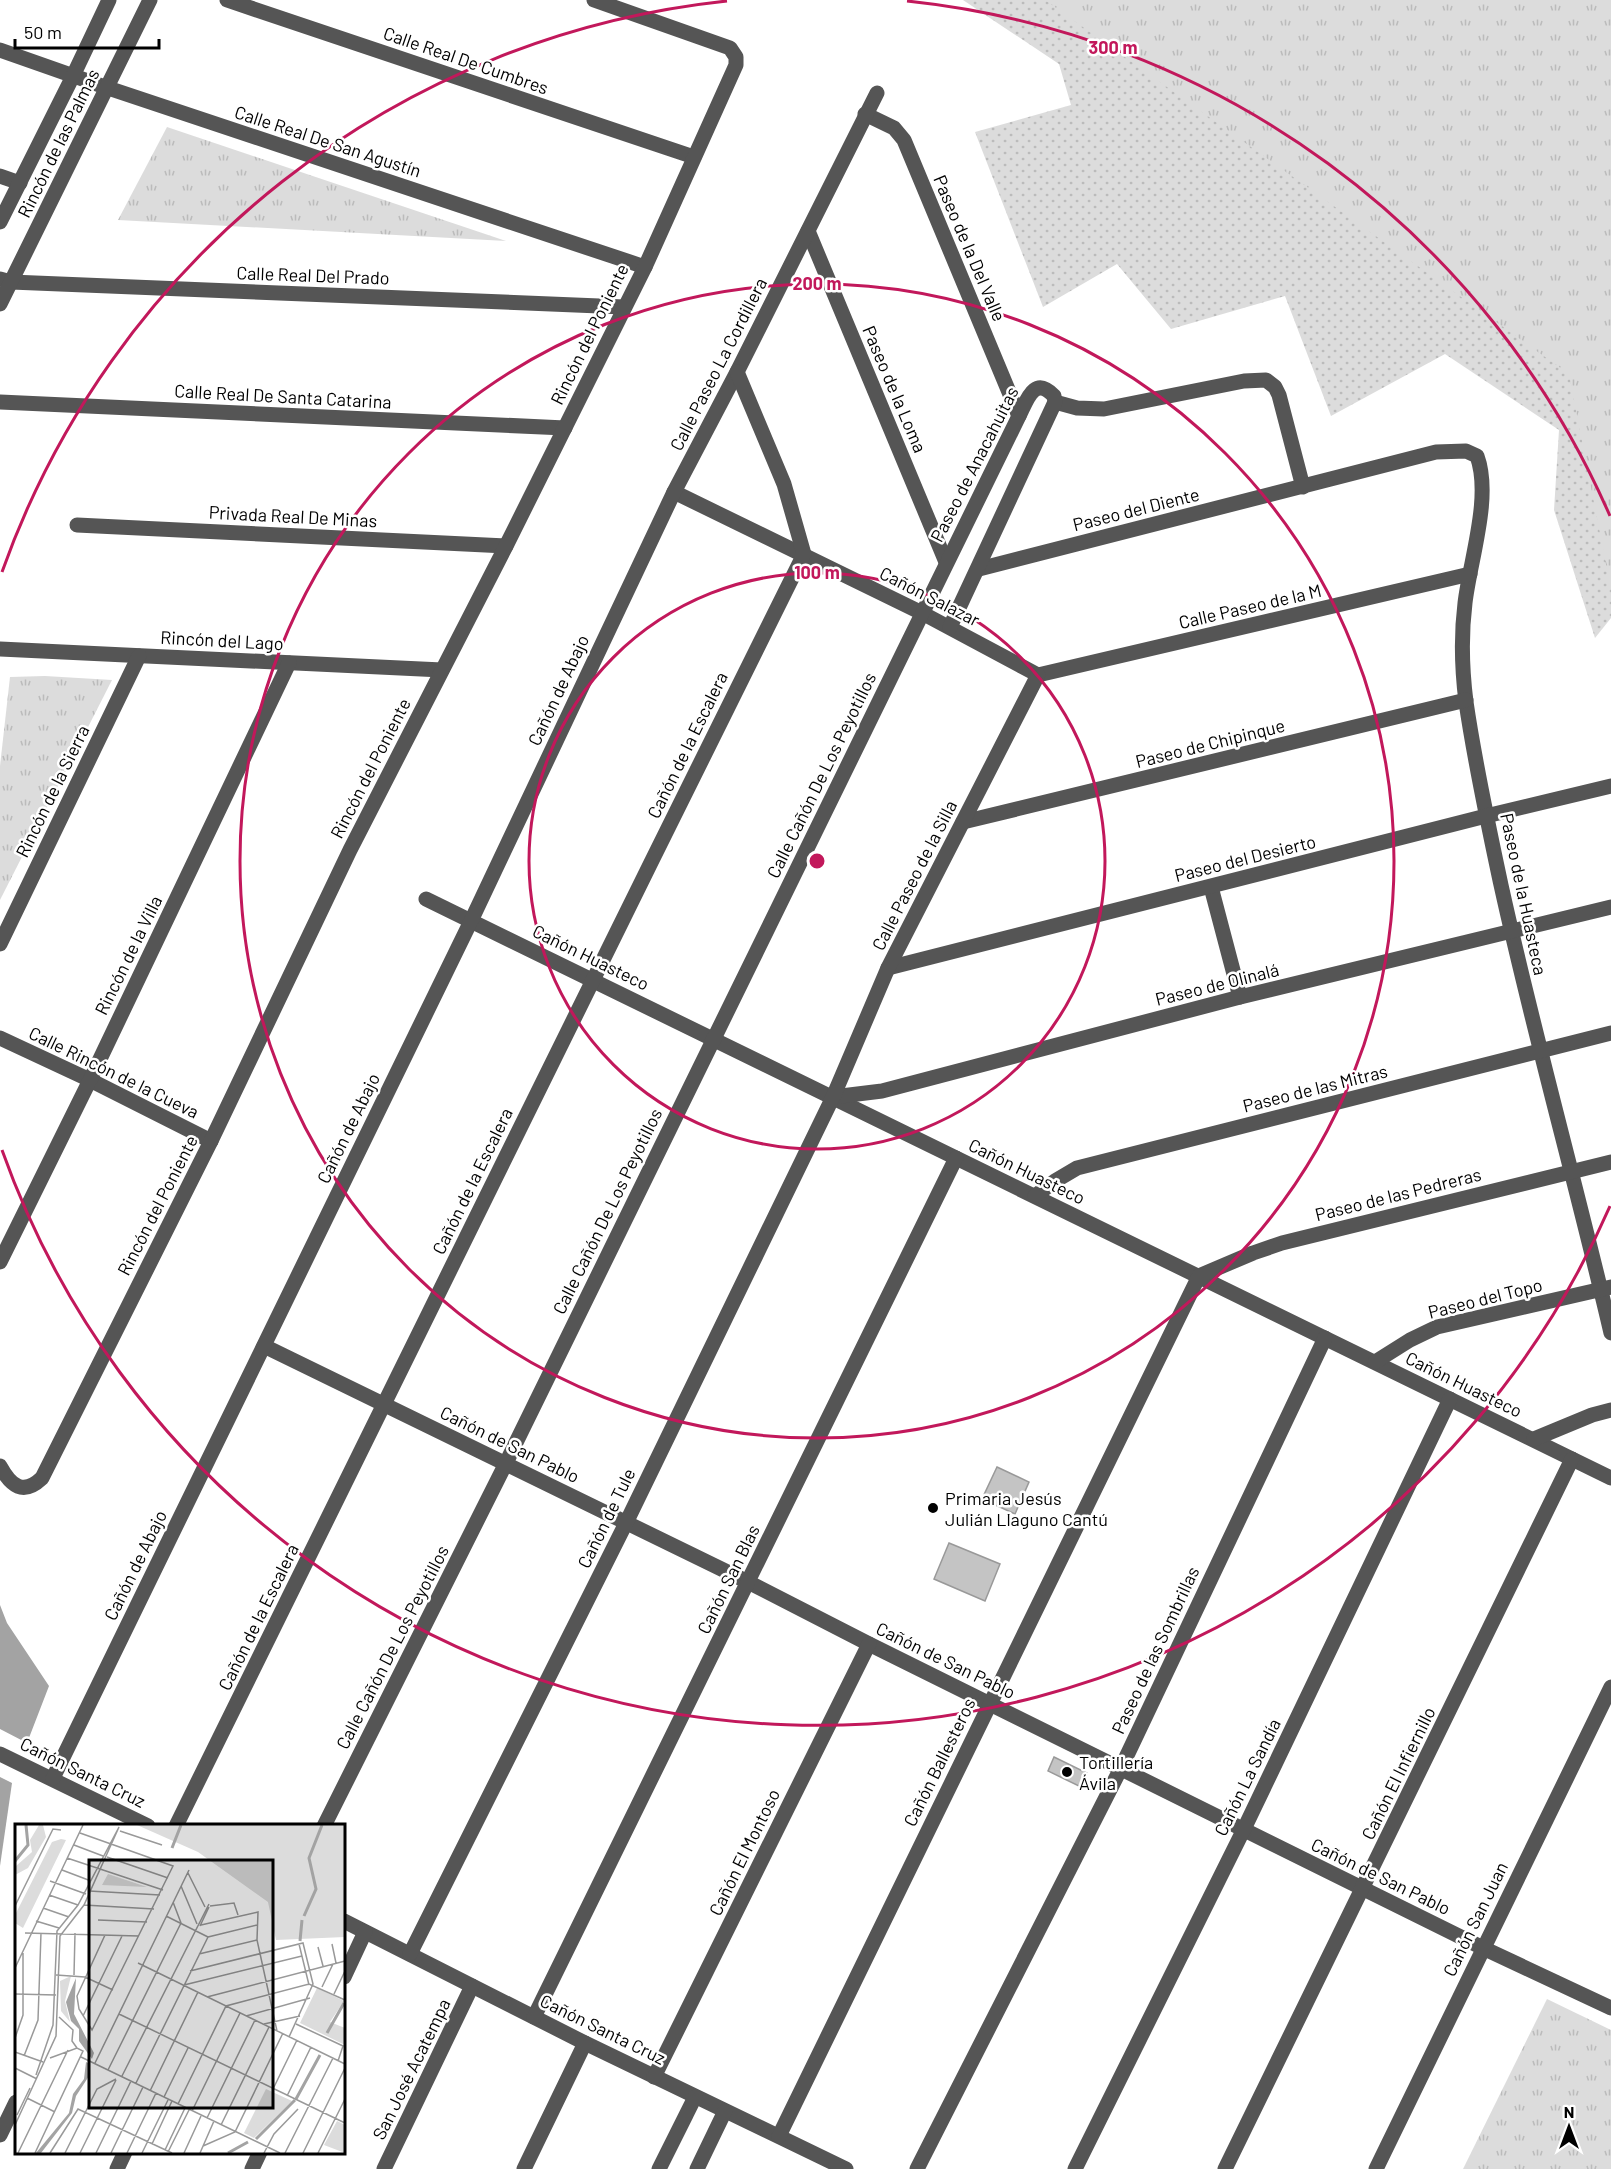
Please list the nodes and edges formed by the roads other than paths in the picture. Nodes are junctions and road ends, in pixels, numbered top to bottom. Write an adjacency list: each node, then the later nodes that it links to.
1 (109, 0): 6 (street, Rincón de las Palmas)
2 (150, 0): 7 (street, Rincón de las Palmas)
3 (226, 0): 10 (street, Calle Real De Cumbres)
4 (594, 0): 10 (street, Rincón del Poniente)
5 (0, 50): 6 (street, Calle Real De San Agustín)
6 (73, 76): 7 (street, Calle Real De San Agustín); 12 (street, Rincón de las Palmas)
7 (108, 88): 15 (street, Calle Real De San Agustín); 16 (street, Rincón de las Palmas)
8 (877, 93): 9 (street, Calle Paseo La Cordillera)
9 (865, 114): 14 (street, Calle Paseo La Cordillera); 22 (street, Paseo de la Del Valle)
10 (694, 158): 15 (street, Rincón del Poniente)
11 (0, 176): 12 (street)
12 (20, 183): 13 (street, Rincón de las Palmas)
13 (0, 222)
14 (807, 231): 19 (street, Calle Paseo La Cordillera); 30 (street, Paseo de la Loma)
15 (645, 267): 18 (street, Rincón del Poniente)
16 (5, 280): 17 (street, Rincón de las Palmas); 18 (street, Calle Real Del Prado)
17 (0, 304)
18 (624, 307): 23 (street, Rincón del Poniente)
19 (737, 372): 26 (street, Calle Paseo La Cordillera); 29 (street)
20 (0, 402): 23 (street, Calle Real De Santa Catarina)
21 (1055, 402): 22 (street, Paseo de Anacahuitas); 25 (street); 31 (street)
22 (1019, 416): 30 (street, Paseo de Anacahuitas)
23 (565, 428): 28 (street, Rincón del Poniente)
24 (1477, 456): 25 (street, Paseo del Diente); 32 (street, Paseo de la Huasteca)
25 (1303, 487): 31 (street, Paseo del Diente)
26 (674, 492): 29 (street, Cañón Salazar); 47 (street, Cañón de Abajo)
27 (77, 525): 28 (street, Privada Real De Minas)
28 (506, 546): 38 (street, Rincón del Poniente)
29 (804, 554): 33 (street, Cañón Salazar); 51 (street, Cañón de la Escalera)
30 (946, 562): 33 (street, Paseo de Anacahuitas)
31 (979, 568): 34 (street)
32 (1470, 574): 39 (street, Calle Paseo de la M); 40 (street, Paseo de la Huasteca)
33 (922, 613): 34 (street, Cañón Salazar); 55 (street, Calle Cañón De Los Peyotillos)
34 (950, 627): 39 (street, Cañón Salazar)
35 (0, 649): 36 (street, Rincón del Lago)
36 (139, 656): 37 (street, Rincón del Lago); 49 (street, Rincón de la Sierra)
37 (289, 663): 38 (street, Rincón del Lago); 57 (street, Rincón de la Villa)
38 (442, 670): 59 (street, Rincón del Poniente)
39 (1038, 675): 43 (street, Calle Paseo de la Silla)
40 (1466, 700): 42 (street, Paseo de la Huasteca); 43 (street, Paseo de Chipinque)
41 (1611, 786): 42 (street, Paseo del Desierto)
42 (1486, 816): 44 (street, Paseo del Desierto); 48 (street, Paseo de la Huasteca)
43 (963, 822): 50 (street, Calle Paseo de la Silla)
44 (1212, 887): 50 (street, Paseo del Desierto); 52 (street)
45 (426, 899): 47 (street, Cañón Huasteco)
46 (1611, 907): 48 (street, Paseo de Olinalá)
47 (471, 921): 51 (street, Cañón Huasteco); 69 (street, Cañón de Abajo)
48 (1512, 932): 52 (street, Paseo de Olinalá); 56 (street, Paseo de la Huasteca)
49 (0, 944)
50 (888, 968): 58 (street, Calle Paseo de la Silla)
51 (592, 980): 55 (street, Cañón Huasteco); 72 (street, Cañón de la Escalera)
52 (1240, 998): 58 (street, Paseo de Olinalá)
53 (1611, 1033): 56 (street, Paseo de las Mitras)
54 (0, 1038): 57 (street, Calle Rincón de la Cueva)
55 (713, 1039): 58 (street, Cañón Huasteco); 76 (street, Calle Cañón De Los Peyotillos)
56 (1539, 1051): 62 (street, Paseo de la Huasteca); 63 (street, Paseo de las Mitras)
57 (90, 1080): 59 (street, Calle Rincón de la Cueva); 64 (street, Rincón de la Villa)
58 (833, 1097): 60 (street, Cañón Huasteco); 79 (street, Cañón de Tule)
59 (211, 1141): 77 (street, Rincón del Poniente)
60 (956, 1158): 63 (street, Cañón Huasteco); 80 (street, Cañón San Blas)
61 (1611, 1162): 62 (street, Paseo de las Pedreras)
62 (1571, 1172): 65 (street, Paseo de las Pedreras); 66 (street, Paseo de la Huasteca)
63 (1035, 1196): 65 (street, Cañón Huasteco)
64 (0, 1262)
65 (1199, 1276): 68 (street, Cañón Huasteco); 83 (street, Cañón Ballesteros)
66 (1606, 1288): 67 (street, Paseo de la Huasteca); 70 (street, Paseo del Topo)
67 (1611, 1333)
68 (1325, 1338): 70 (street, Cañón Huasteco); 85 (street, Paseo de las Sombrillas)
69 (264, 1346): 72 (street, Cañón de San Pablo); 86 (street, Cañón de Abajo)
70 (1375, 1362): 71 (street, Cañón Huasteco)
71 (1450, 1399): 74 (street, Cañón Huasteco); 90 (street, Cañón La Sandía)
72 (385, 1406): 76 (street, Cañón de San Pablo); 88 (street, Cañón de la Escalera)
73 (1611, 1410): 74 (street)
74 (1534, 1439): 75 (street, Cañón Huasteco)
75 (1572, 1459): 78 (street, Cañón Huasteco); 91 (street, Cañón El Infiernillo)
76 (506, 1463): 79 (street, Cañón de San Pablo); 89 (street, Calle Cañón De Los Peyotillos)
77 (0, 1466)
78 (1611, 1478)
79 (626, 1523): 80 (street, Cañón de San Pablo); 95 (street, Cañón de Tule)
80 (748, 1582): 81 (street, Cañón de San Pablo); 99 (street, Cañón San Blas)
81 (869, 1644): 83 (street, Cañón de San Pablo); 101 (street, Cañón El Montoso)
82 (1611, 1687): 94 (street, Cañón San Juan)
83 (990, 1702): 85 (street, Cañón de San Pablo); 106 (street, Cañón Ballesteros)
84 (0, 1754): 86 (street, Cañón Santa Cruz)
85 (1121, 1768): 90 (street, Cañón de San Pablo); 116 (street, Paseo de las Sombrillas)
86 (52, 1778): 87 (street, Cañón Santa Cruz)
87 (144, 1824)
88 (177, 1824)
89 (325, 1824)
90 (1244, 1829): 91 (street, Cañón de San Pablo); 117 (street, Cañón La Sandía)
91 (1363, 1888): 94 (street, Cañón de San Pablo); 118 (street, Cañón El Infiernillo)
92 (345, 1922): 93 (street, Cañón Santa Cruz)
93 (365, 1932): 95 (street, Cañón Santa Cruz); 96 (street)
94 (1483, 1948): 98 (street, Cañón de San Pablo); 119 (street, Cañón San Juan)
95 (410, 1954): 97 (street, Cañón Santa Cruz)
96 (345, 1975)
97 (472, 1986): 99 (street, Cañón Santa Cruz); 112 (street, San José Acatempa)
98 (1611, 2007)
99 (534, 2017): 100 (street, Cañón Santa Cruz)
100 (585, 2043): 101 (street, Cañón Santa Cruz); 113 (street)
101 (654, 2077): 102 (street, Cañón Santa Cruz)
102 (695, 2097): 104 (street, Cañón Santa Cruz); 114 (street)
103 (15, 2104): 105 (street)
104 (725, 2111): 106 (street, Cañón Santa Cruz); 115 (street)
105 (0, 2135)
106 (779, 2136): 109 (street, Cañón Santa Cruz)
107 (124, 2154): 110 (street)
108 (259, 2154): 111 (street)
109 (843, 2168)
110 (117, 2169)
111 (252, 2169)
112 (384, 2169)
113 (524, 2169)
114 (659, 2169)
115 (697, 2169)
116 (917, 2169)
117 (1075, 2169)
118 (1225, 2169)
119 (1376, 2169)

